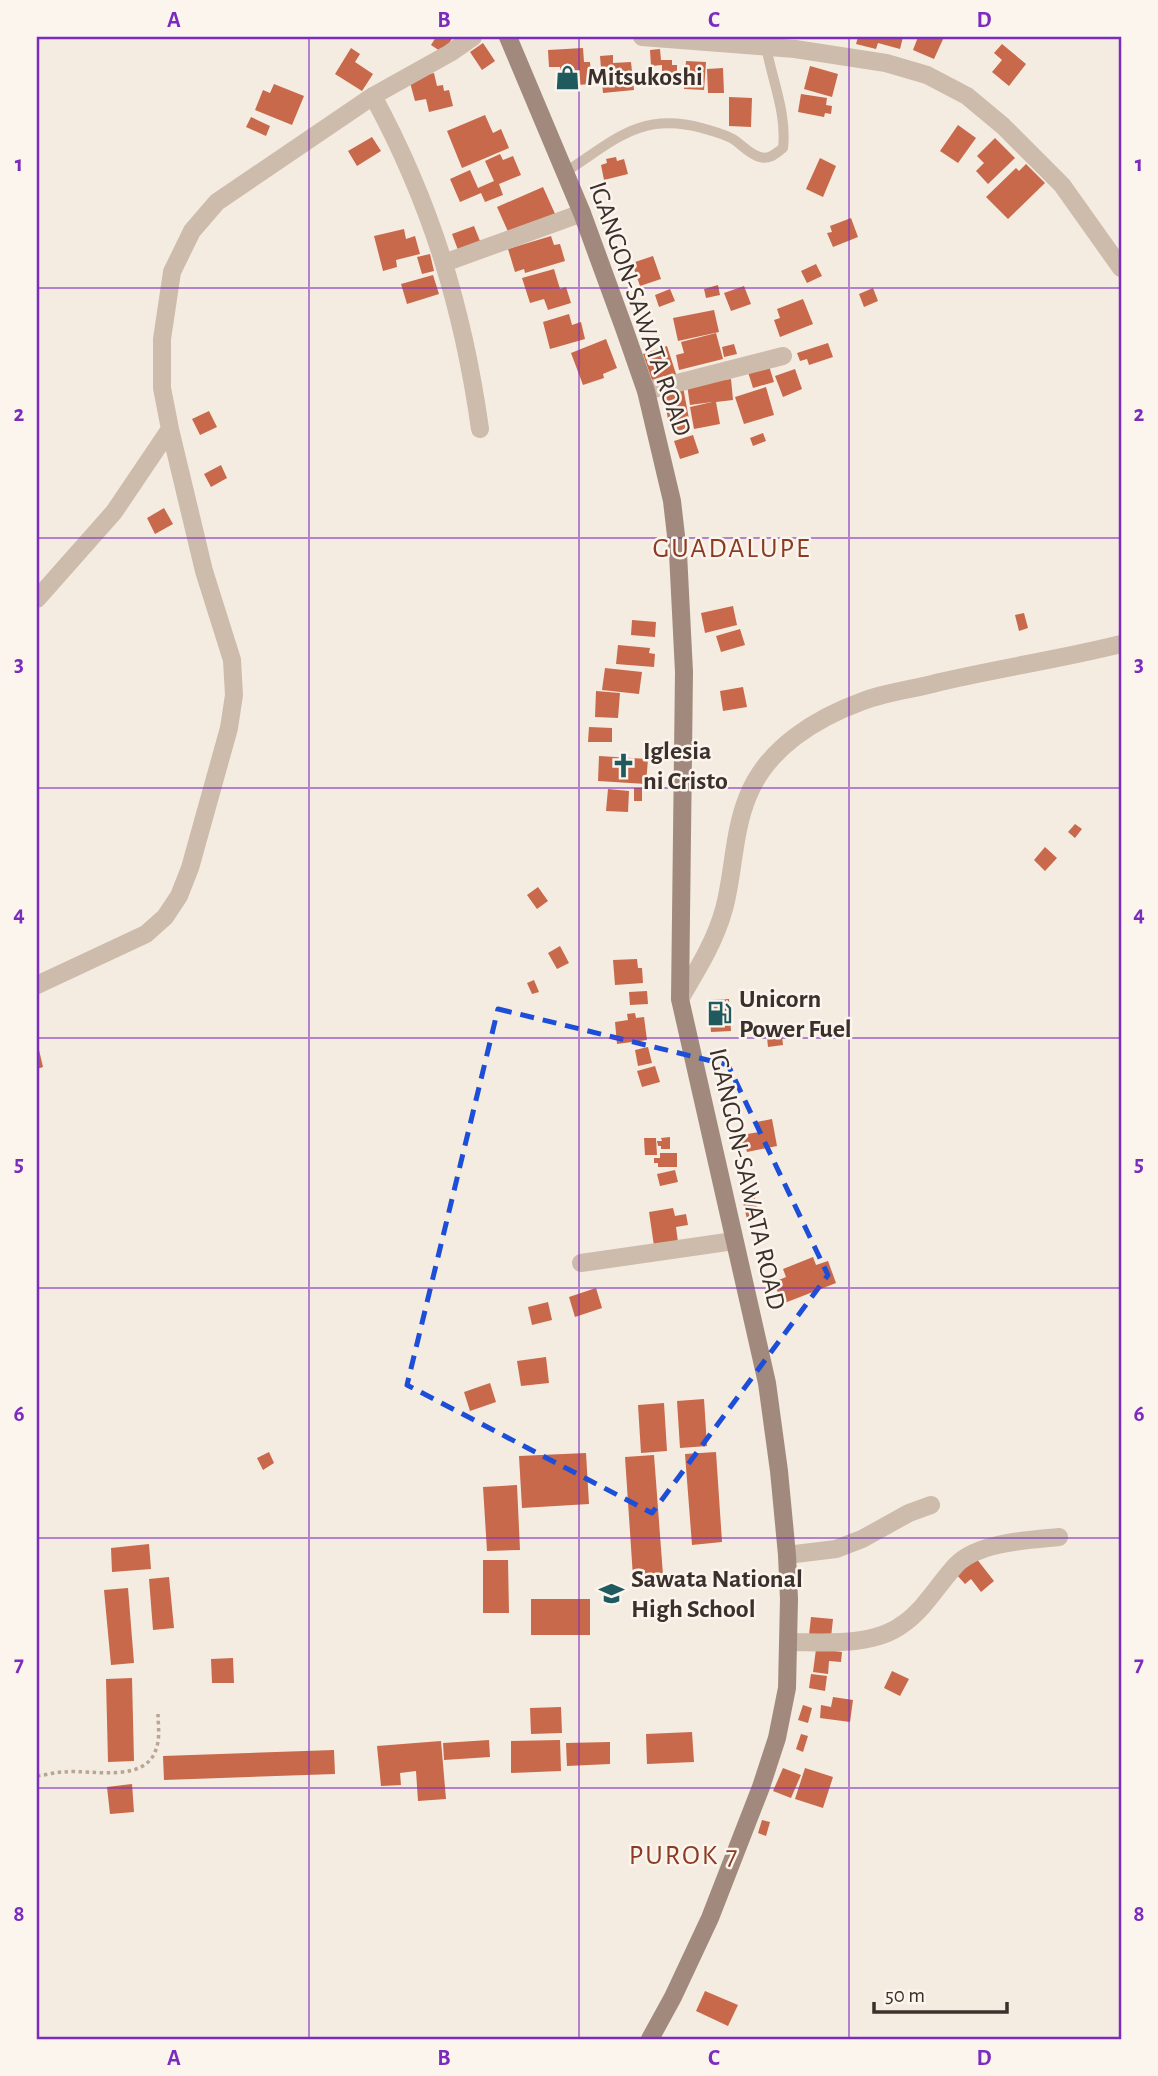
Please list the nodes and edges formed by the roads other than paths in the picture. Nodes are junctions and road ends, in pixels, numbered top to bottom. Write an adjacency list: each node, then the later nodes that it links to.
1 (473, 37): 6 (street)
2 (509, 37): 7 (main road, IGANGON-SAWATA ROAD)
3 (642, 37): 5 (street)
4 (796, 43): 5 (street); 10 (street)
5 (766, 46): 7 (lane)
6 (373, 96): 9 (street); 13 (street)
7 (565, 172): 8 (main road, IGANGON-SAWATA ROAD)
8 (582, 213): 9 (street); 12 (main road, IGANGON-SAWATA ROAD)
9 (444, 263): 14 (street)
10 (1121, 268)
11 (783, 356): 12 (street)
12 (646, 391): 18 (main road, IGANGON-SAWATA ROAD)
13 (170, 429): 15 (street); 17 (street)
14 (480, 429)
15 (37, 599)
16 (1121, 645): 18 (street)
17 (37, 985)
18 (680, 999): 19 (main road, IGANGON-SAWATA ROAD)
19 (734, 1241): 20 (street); 23 (main road, IGANGON-SAWATA ROAD)
20 (581, 1263)
21 (931, 1505): 23 (street)
22 (1059, 1537): 24 (street)
23 (787, 1555): 24 (main road, IGANGON-SAWATA ROAD)
24 (788, 1642): 25 (main road, IGANGON-SAWATA ROAD)
25 (650, 2039)

